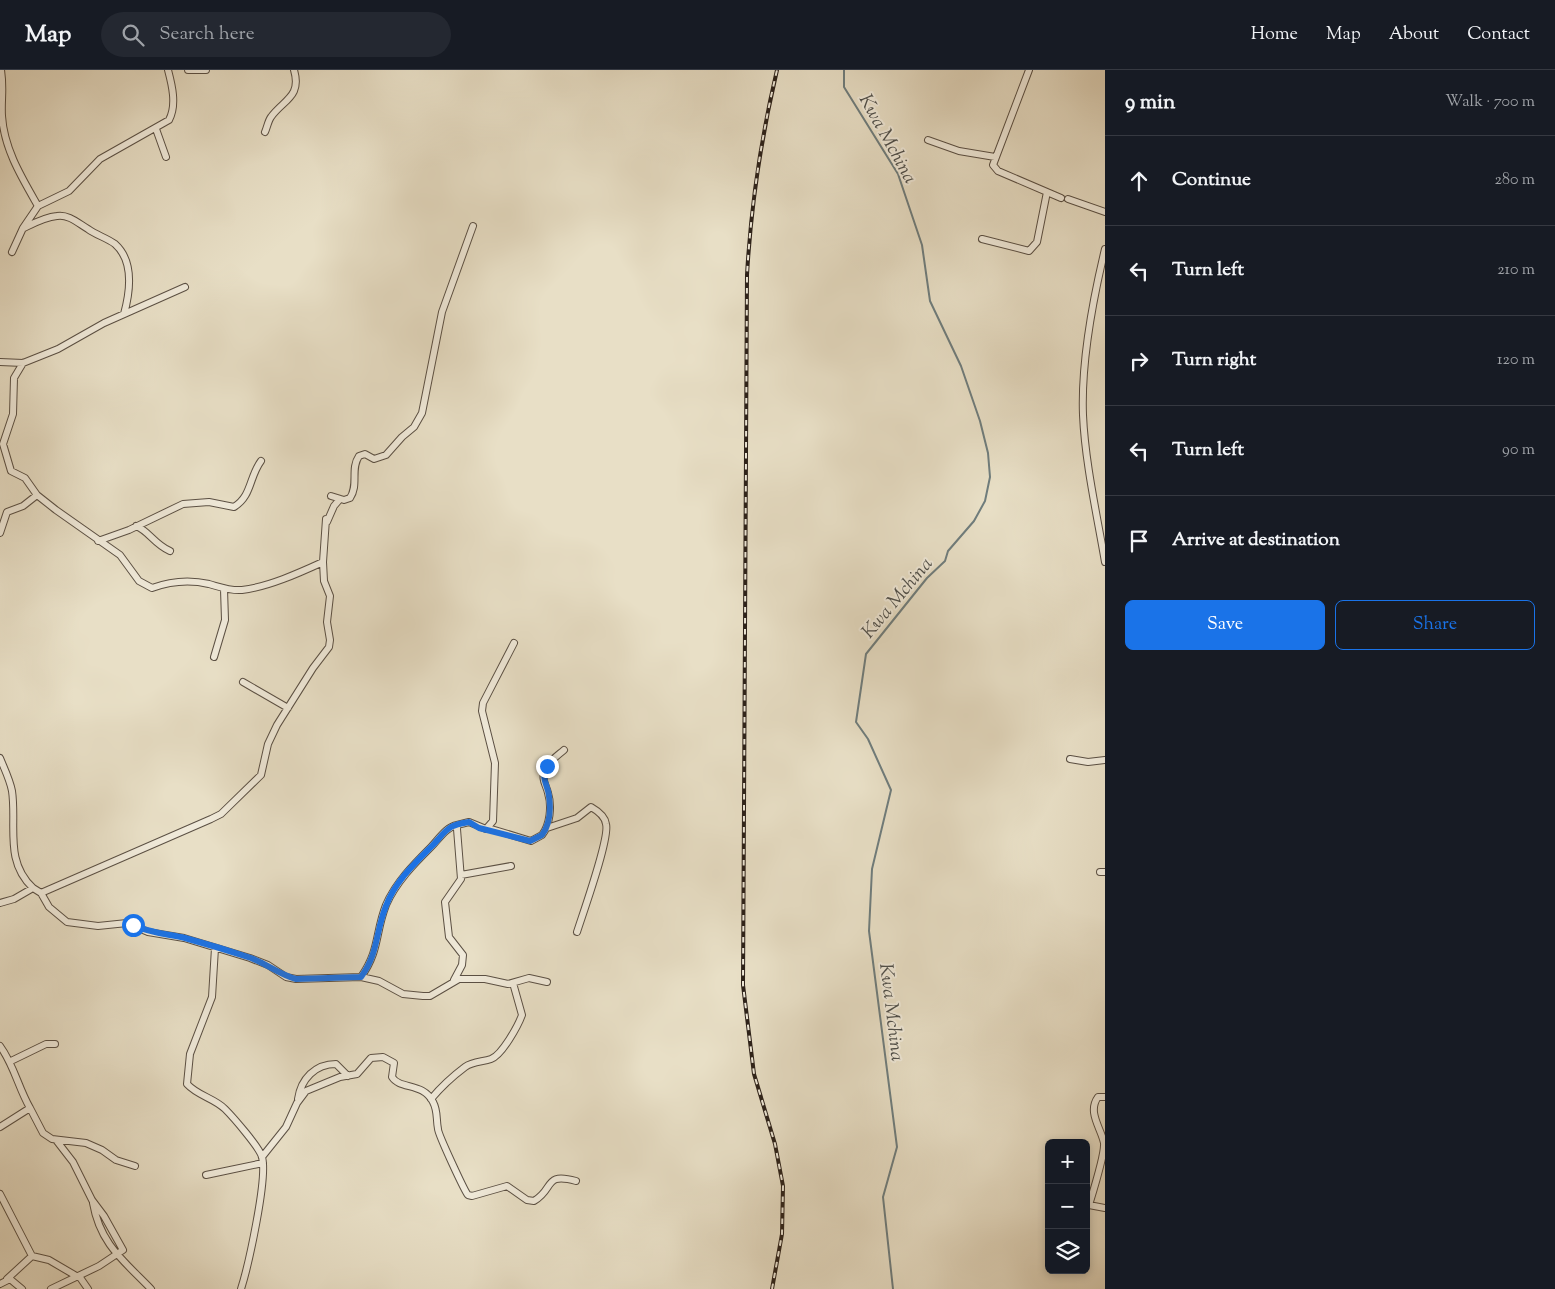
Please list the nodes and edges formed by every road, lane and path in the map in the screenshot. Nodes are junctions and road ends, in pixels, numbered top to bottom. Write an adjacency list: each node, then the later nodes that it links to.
1 (1, 70): 13 (street)
2 (168, 70): 7 (street)
3 (188, 70): 4 (street)
4 (206, 70)
5 (294, 70): 8 (street)
6 (1029, 70): 11 (street)
7 (156, 129): 10 (street); 13 (street)
8 (265, 132)
9 (928, 140): 11 (street)
10 (166, 157)
11 (995, 157): 12 (street)
12 (1047, 192): 14 (street); 17 (street)
13 (38, 206): 16 (street)
14 (1105, 212)
15 (473, 226): 27 (street)
16 (23, 228): 19 (street); 21 (street)
17 (982, 239)
18 (1105, 249): 33 (street)
19 (12, 252)
20 (185, 287): 21 (street)
21 (124, 314): 23 (street)
22 (0, 362): 23 (street)
23 (23, 363): 25 (street)
24 (261, 461): 28 (street)
25 (38, 495): 29 (street); 30 (street)
26 (331, 496): 27 (street)
27 (340, 499): 32 (street)
28 (136, 526): 30 (street); 31 (street)
29 (0, 534)
30 (98, 541): 34 (street)
31 (170, 551)
32 (323, 562): 34 (street); 38 (street)
33 (1105, 562)
34 (224, 589): 36 (street)
35 (514, 643): 44 (street)
36 (214, 657)
37 (243, 682): 38 (street)
38 (288, 708): 49 (street)
39 (564, 750): 45 (street)
40 (0, 758): 48 (street)
41 (1070, 759): 42 (street)
42 (1105, 760)
43 (457, 825): 44 (street); 47 (street); 53 (street)
44 (488, 828): 45 (street)
45 (547, 828): 51 (street)
46 (510, 866): 47 (street)
47 (461, 875): 54 (street)
48 (32, 888): 49 (street); 50 (street)
49 (41, 893): 52 (street)
50 (0, 903)
51 (577, 932)
52 (215, 948): 53 (street); 67 (street)
53 (361, 977): 54 (street)
54 (454, 980): 56 (street)
55 (547, 982): 56 (street)
56 (513, 983): 62 (street)
57 (55, 1044): 59 (street)
58 (0, 1046): 59 (street)
59 (11, 1061): 64 (street)
60 (348, 1076): 62 (street); 63 (street); 63 (street)
61 (1105, 1097): 73 (street)
62 (431, 1099): 70 (street)
63 (297, 1102): 67 (street)
64 (30, 1108): 65 (street); 66 (street)
65 (0, 1127)
66 (56, 1140): 68 (street); 72 (street)
67 (262, 1160): 69 (street); 83 (street)
68 (135, 1166)
69 (206, 1175)
70 (576, 1181)
71 (0, 1194): 75 (street)
72 (92, 1200): 74 (street); 74 (street)
73 (1105, 1208)
74 (118, 1254): 76 (street); 82 (street)
75 (32, 1256): 76 (street); 77 (street)
76 (79, 1277): 80 (street); 81 (street)
77 (8, 1279): 78 (street); 79 (street)
78 (0, 1284)
79 (22, 1289)
80 (52, 1289)
81 (88, 1289)
82 (151, 1289)
83 (241, 1289)

